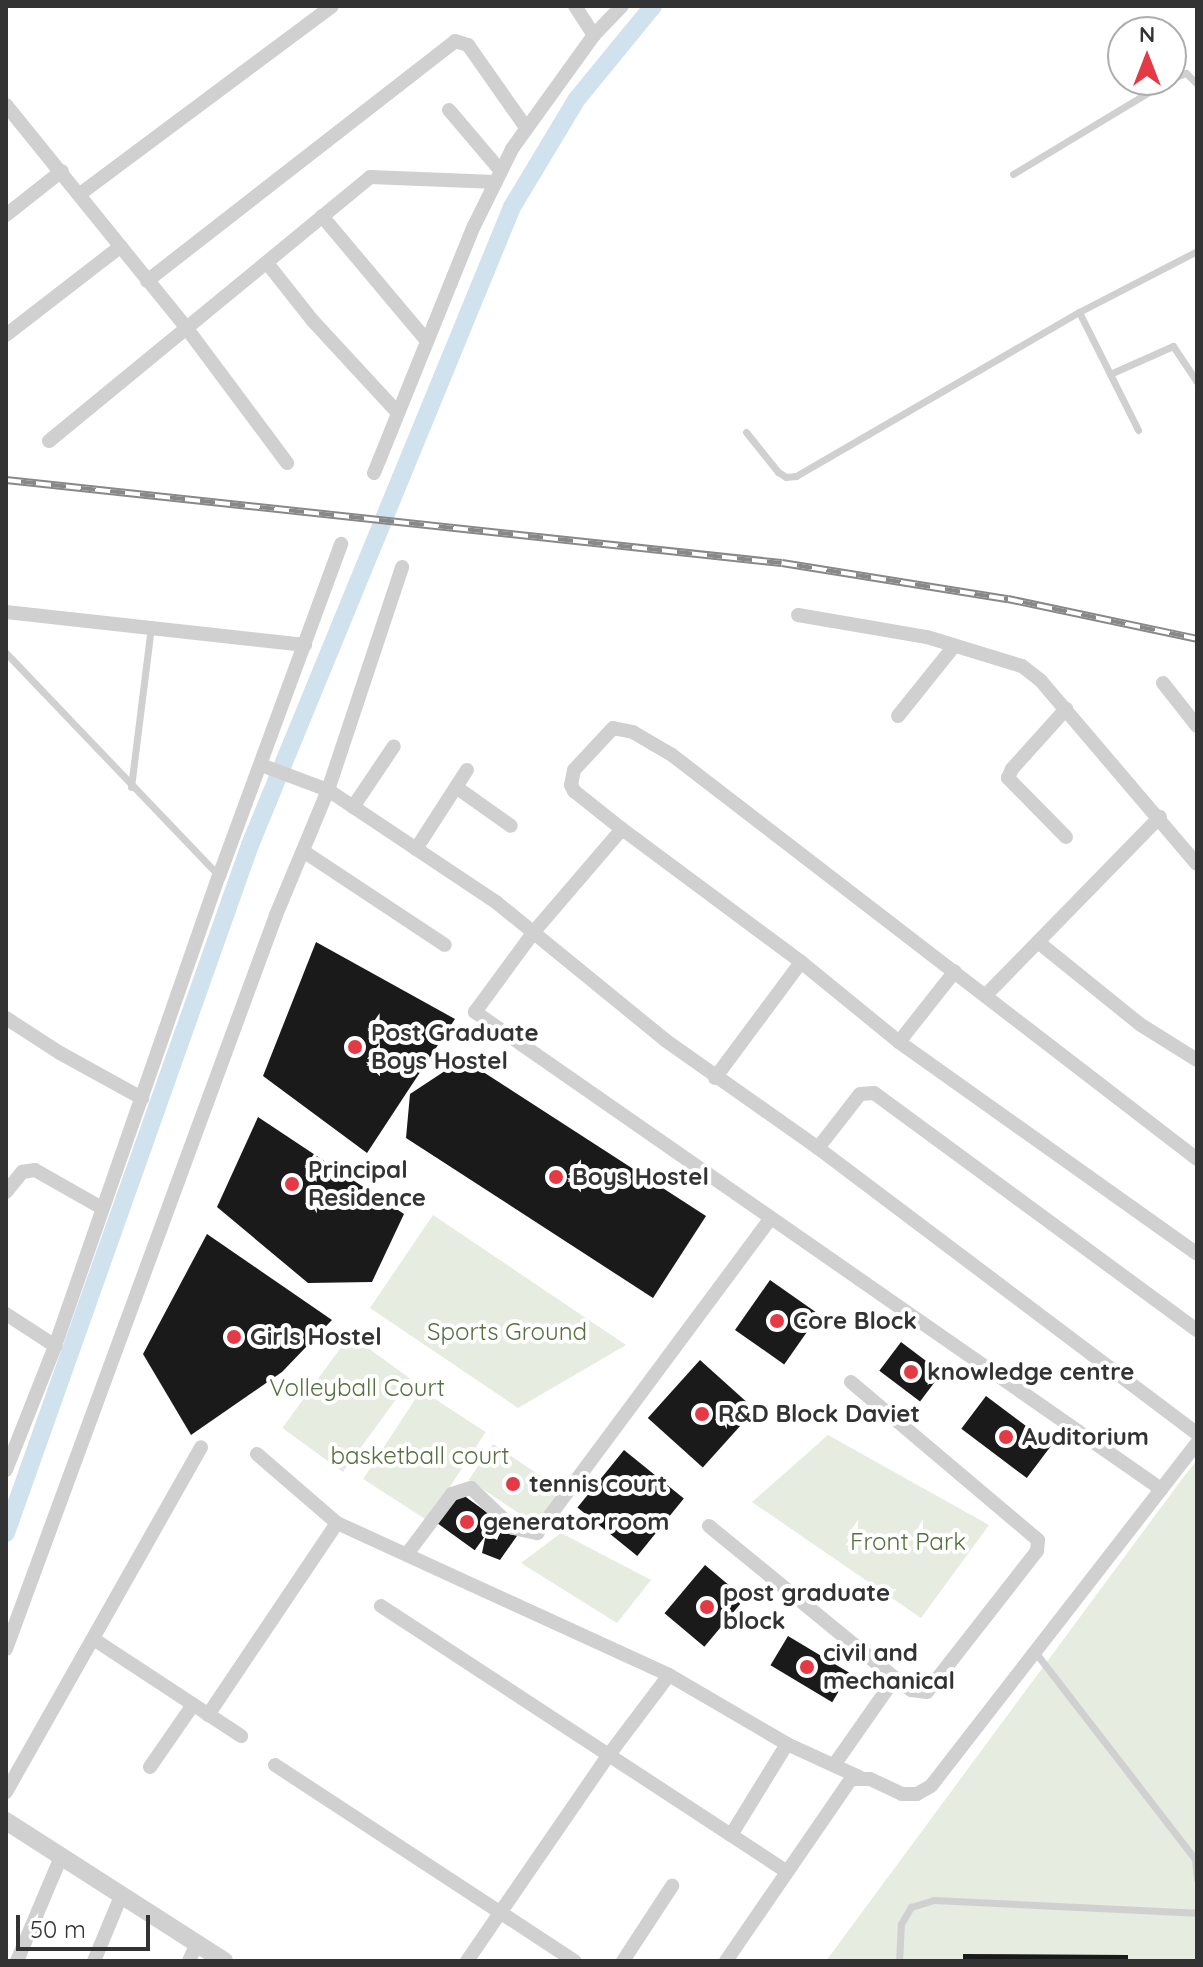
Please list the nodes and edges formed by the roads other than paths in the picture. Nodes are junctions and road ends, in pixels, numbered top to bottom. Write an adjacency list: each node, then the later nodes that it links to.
1 (332, 6): 12 (street)
2 (575, 6): 4 (street)
3 (622, 6): 4 (street)
4 (594, 35): 8 (street)
5 (1142, 96): 10 (lane)
6 (6, 105): 9 (street)
7 (449, 110): 11 (street)
8 (525, 126): 11 (street); 18 (street)
9 (62, 171): 12 (street); 13 (street)
10 (1013, 174)
11 (498, 176): 14 (street); 22 (street)
12 (80, 194): 15 (street)
13 (6, 215)
14 (322, 216): 17 (street); 22 (street)
15 (121, 246): 18 (street); 21 (street)
16 (1197, 251): 19 (lane)
17 (267, 263): 20 (street); 25 (street)
18 (147, 281): 20 (street)
19 (1079, 312): 23 (lane); 27 (lane)
20 (185, 326): 28 (street); 29 (street)
21 (6, 335)
22 (427, 341): 25 (street)
23 (1110, 374): 24 (lane); 26 (lane)
24 (1197, 382)
25 (398, 413): 30 (street)
26 (1138, 430)
27 (746, 432)
28 (49, 441)
29 (287, 463)
30 (374, 473)
31 (341, 544): 36 (street)
32 (402, 567): 48 (street)
33 (6, 612): 35 (street)
34 (798, 615): 37 (street)
35 (151, 625): 36 (street); 46 (lane)
36 (305, 645): 44 (street)
37 (954, 646): 40 (street); 41 (street)
38 (6, 653): 46 (lane)
39 (1163, 683): 42 (street)
40 (1066, 709): 50 (street); 53 (street)
41 (898, 716)
42 (1197, 726)
43 (394, 746): 49 (street)
44 (261, 765): 48 (street); 57 (street)
45 (467, 770): 47 (street)
46 (131, 787): 57 (lane)
47 (456, 787): 51 (street); 54 (street)
48 (328, 790): 49 (street); 55 (street)
49 (353, 807): 54 (street)
50 (1160, 817): 56 (street); 59 (street)
51 (511, 826)
52 (622, 829): 58 (street); 61 (street); 62 (street)
53 (1066, 837)
54 (416, 849): 58 (street)
55 (303, 851): 60 (street); 90 (street)
56 (1197, 864)
57 (219, 876): 68 (street)
58 (533, 933): 67 (street); 73 (street)
59 (1038, 942): 63 (street); 66 (street)
60 (445, 945)
61 (801, 962): 65 (street); 67 (street)
62 (955, 971): 63 (street); 65 (street)
63 (986, 995): 70 (street)
64 (6, 1018): 68 (street)
65 (899, 1042): 74 (street)
66 (1197, 1060)
67 (715, 1078): 69 (street)
68 (142, 1098): 72 (street)
69 (818, 1148): 76 (street); 79 (street)
70 (1197, 1159)
71 (6, 1192): 72 (street)
72 (102, 1208): 77 (street)
73 (770, 1219): 84 (street); 87 (street)
74 (1197, 1254)
75 (6, 1314): 77 (street)
76 (1197, 1330)
77 (55, 1346): 83 (street)
78 (851, 1382): 93 (street)
79 (1197, 1434)
80 (1197, 1443): 84 (street)
81 (201, 1447): 89 (street)
82 (257, 1454): 85 (street)
83 (6, 1470)
84 (1161, 1489): 91 (street)
85 (337, 1523): 87 (street); 95 (street)
86 (709, 1526): 93 (street)
87 (407, 1554): 92 (street)
88 (381, 1606): 98 (street)
89 (95, 1640): 94 (street); 103 (street)
90 (6, 1649)
91 (1035, 1652): 102 (street); 107 (lane)
92 (669, 1675): 97 (street); 98 (street)
93 (895, 1678): 100 (street)
94 (193, 1705): 95 (street); 101 (street)
95 (208, 1715): 96 (street)
96 (241, 1736)
97 (787, 1744): 100 (street); 105 (street)
98 (608, 1756): 105 (street); 112 (street)
99 (275, 1765): 112 (street)
100 (834, 1765): 102 (street)
101 (150, 1767)
102 (859, 1777): 108 (street)
103 (6, 1792)
104 (6, 1821): 106 (street)
105 (731, 1835): 108 (street)
106 (61, 1857): 111 (street); 115 (street)
107 (1196, 1859): 109 (lane)
108 (786, 1871): 122 (street)
109 (1197, 1879)
110 (672, 1886): 121 (street)
111 (121, 1896): 114 (street); 116 (street)
112 (502, 1911): 119 (street); 120 (street)
113 (1197, 1913): 123 (lane)
114 (197, 1943): 117 (street); 118 (street)
115 (17, 1961)
116 (94, 1961)
117 (189, 1961)
118 (224, 1961)
119 (467, 1961)
120 (575, 1961)
121 (623, 1961)
122 (726, 1961)
123 (899, 1961)

